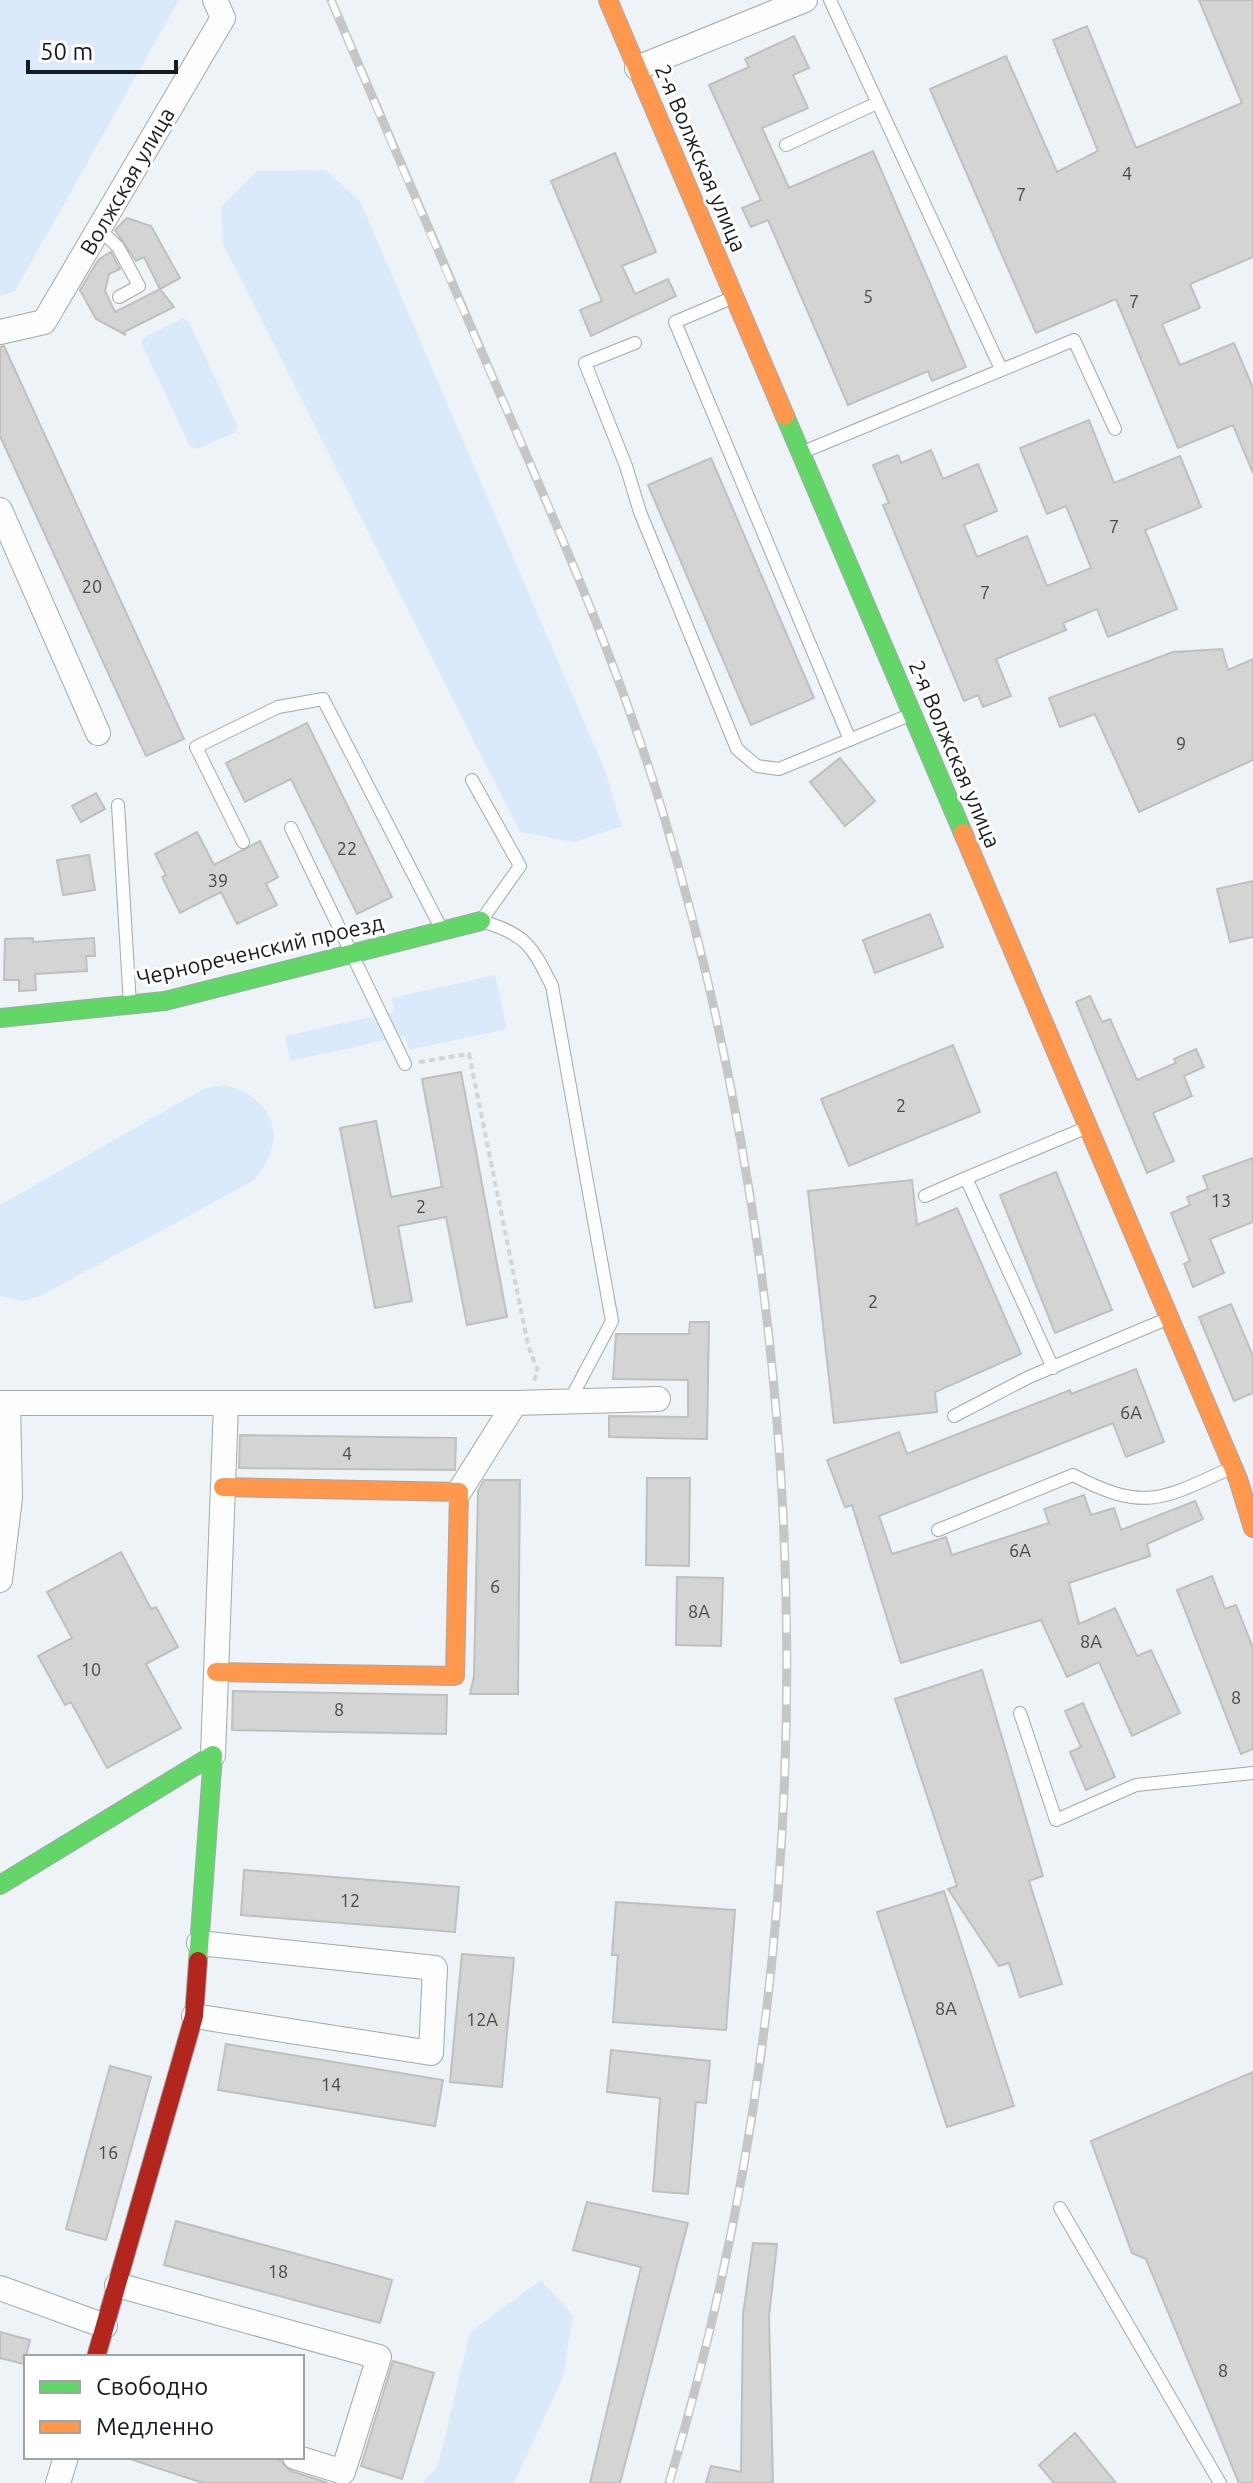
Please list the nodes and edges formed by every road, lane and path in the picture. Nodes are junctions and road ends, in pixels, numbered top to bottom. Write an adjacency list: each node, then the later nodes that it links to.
1 (215, 0): 8 (street, Волжская улица)
2 (608, 0): 5 (street, 2-я Волжская улица)
3 (805, 0): 5 (street)
4 (830, 0): 6 (lane)
5 (637, 68): 10 (street, 2-я Волжская улица)
6 (877, 103): 7 (lane); 13 (lane)
7 (786, 145)
8 (99, 229): 9 (lane); 11 (street, Волжская улица)
9 (119, 297)
10 (734, 297): 15 (street, 2-я Волжская улица); 19 (lane)
11 (0, 332)
12 (635, 343): 19 (lane)
13 (1001, 369): 14 (lane); 15 (lane)
14 (1115, 429)
15 (801, 453): 17 (street, 2-я Волжская улица)
16 (0, 510): 18 (street)
17 (912, 714): 19 (lane); 30 (street, 2-я Волжская улица)
18 (98, 733)
19 (850, 740)
20 (472, 780): 24 (lane)
21 (118, 805): 27 (lane)
22 (291, 828): 26 (lane)
23 (243, 842): 25 (lane)
24 (481, 921): 25 (street, Чернореченский проезд); 36 (lane)
25 (442, 931): 26 (street, Чернореченский проезд)
26 (351, 954): 27 (street, Чернореченский проезд); 29 (lane)
27 (130, 1005): 28 (street, Чернореченский проезд)
28 (0, 1018)
29 (405, 1064): 38 (path)
30 (1088, 1127): 31 (lane); 33 (street, 2-я Волжская улица)
31 (966, 1178): 32 (lane); 34 (lane)
32 (925, 1196)
33 (1169, 1318): 34 (lane); 41 (street, 2-я Волжская улица)
34 (1053, 1368): 40 (lane)
35 (658, 1399): 36 (street)
36 (569, 1402): 38 (street)
37 (4, 1403): 39 (street); 44 (street)
38 (515, 1403): 39 (street); 43 (street)
39 (226, 1404): 42 (street)
40 (954, 1416)
41 (1233, 1467): 45 (street, 2-я Волжская улица); 46 (lane)
42 (223, 1487): 43 (street); 48 (street)
43 (459, 1492): 48 (street)
44 (5, 1498): 47 (street)
45 (1253, 1528)
46 (938, 1530)
47 (0, 1580)
48 (216, 1672): 50 (street)
49 (1020, 1713): 51 (lane)
50 (213, 1755): 52 (street); 53 (street)
51 (1253, 1773)
52 (0, 1885)
53 (199, 1943): 54 (street); 54 (street)
54 (194, 2016): 56 (street)
55 (1060, 2208): 63 (lane)
56 (117, 2285): 58 (street); 61 (street)
57 (0, 2288): 58 (street)
58 (105, 2326): 59 (street)
59 (97, 2355)
60 (65, 2459): 62 (street)
61 (301, 2459)
62 (58, 2483)
63 (1220, 2483)

